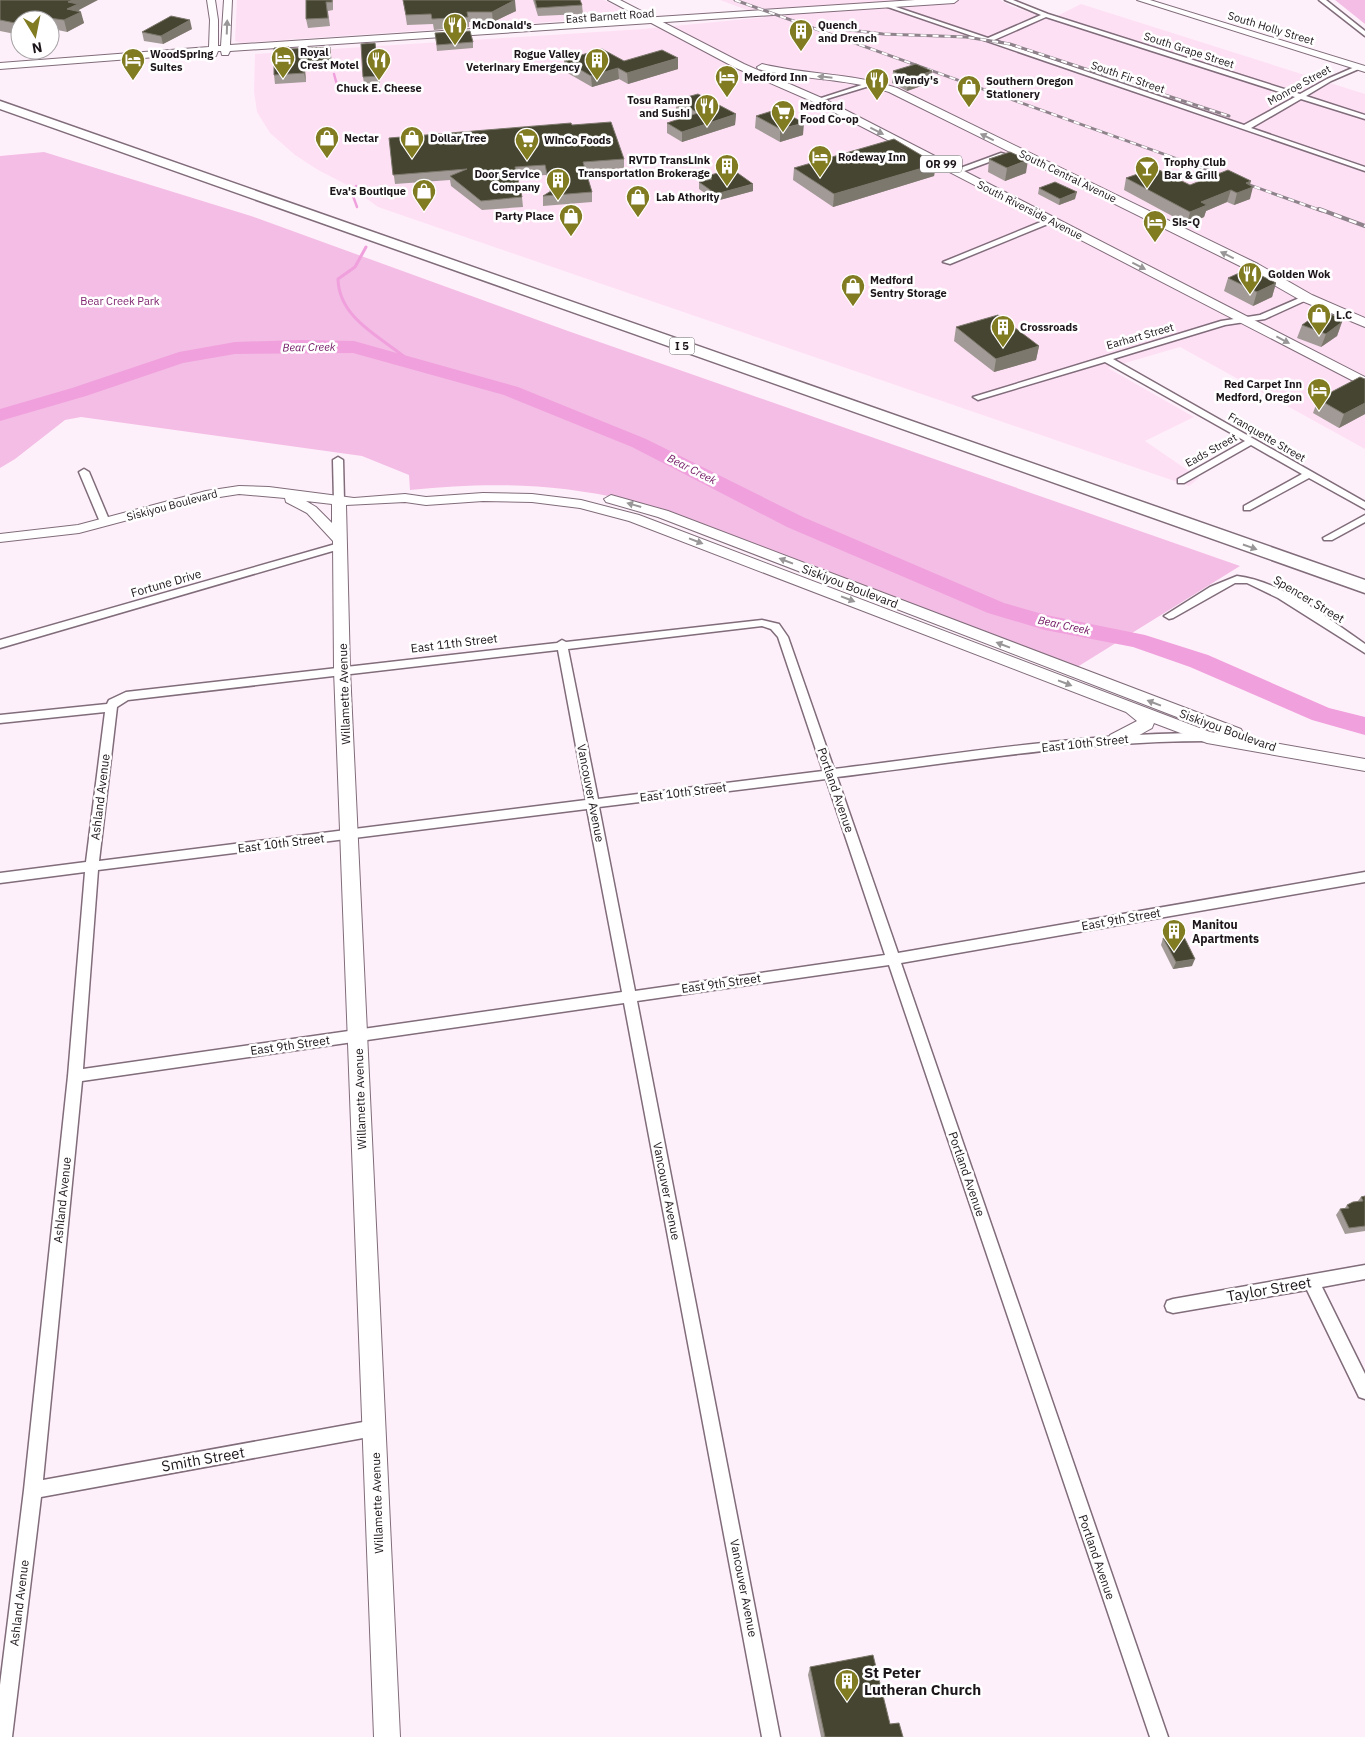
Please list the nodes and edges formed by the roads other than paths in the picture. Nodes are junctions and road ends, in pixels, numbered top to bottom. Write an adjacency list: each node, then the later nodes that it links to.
1 (211, 0): 18 (street)
2 (228, 0): 17 (street, one-way to 2)
3 (613, 0): 12 (main road, South Riverside Avenue / OR 99)
4 (633, 0): 11 (main road)
5 (954, 0): 9 (street, East Barnett Road)
6 (1008, 0): 10 (street, South Grape Street)
7 (1141, 0): 20 (street, South Holly Street)
8 (1322, 0): 14 (street)
9 (885, 5): 11 (street, East Barnett Road); 16 (street, South Fir Street)
10 (1046, 15): 16 (street); 25 (street, South Grape Street)
11 (670, 20): 12 (street, East Barnett Road); 21 (main road, South Central Avenue)
12 (655, 22): 13 (street, East Barnett Road); 15 (street, East Barnett Road); 23 (main road, South Riverside Avenue / OR 99)
13 (548, 26): 15 (street); 17 (street, East Barnett Road)
14 (1365, 34)
15 (499, 35): 17 (street, East Barnett Road)
16 (989, 40): 29 (street, South Fir Street)
17 (226, 51): 18 (street, East Barnett Road)
18 (213, 52): 19 (street, East Barnett Road)
19 (0, 66)
20 (1363, 67): 25 (street, Monroe Street)
21 (795, 74): 22 (main road, South Central Avenue, one-way to 21); 23 (main road)
22 (874, 83): 26 (street); 30 (main road, South Central Avenue, one-way to 22)
23 (786, 87): 26 (main road, South Riverside Avenue / OR 99)
24 (0, 97): 56 (highway, I 5)
25 (1300, 97): 28 (street, South Grape Street); 29 (street, Monroe Street)
26 (818, 100): 32 (main road, South Riverside Avenue / OR 99, one-way to 32)
27 (0, 105): 57 (highway, I 5, one-way to 57)
28 (1365, 117)
29 (1245, 128): 31 (street, South Fir Street)
30 (1016, 151): 32 (street); 35 (main road, South Central Avenue, one-way to 30)
31 (1365, 169)
32 (956, 172): 33 (main road, South Riverside Avenue / OR 99)
33 (1051, 220): 34 (street); 36 (main road, South Riverside Avenue / OR 99, one-way to 36)
34 (947, 262)
35 (1307, 298): 36 (street, Earhart Street); 37 (main road, South Central Avenue)
36 (1246, 321): 38 (street, Earhart Street); 39 (main road, South Riverside Avenue / OR 99, one-way to 39)
37 (1365, 323)
38 (1105, 358): 40 (street, Earhart Street); 41 (street, Franquette Street)
39 (1365, 384)
40 (978, 398)
41 (1252, 441): 44 (street, Franquette Street); 45 (street, Eads Street)
42 (338, 460): 48 (street, Willamette Avenue)
43 (84, 472): 52 (street)
44 (1310, 474): 49 (street, Franquette Street); 50 (street)
45 (1181, 481)
46 (270, 491): 48 (street, Siskiyou Boulevard); 52 (street, Siskiyou Boulevard); 55 (street)
47 (405, 498): 48 (street, Siskiyou Boulevard); 65 (street, Siskiyou Boulevard, one-way to 65); 69 (street, Siskiyou Boulevard, one-way to 47)
48 (339, 501): 55 (street, Willamette Avenue)
49 (1365, 506)
50 (1247, 508)
51 (1365, 518): 54 (street)
52 (105, 522): 53 (street, Siskiyou Boulevard)
53 (0, 538)
54 (1328, 538)
55 (339, 542): 60 (street, Fortune Drive); 63 (street, Willamette Avenue)
56 (1365, 576)
57 (1365, 588)
58 (1169, 616): 62 (street, Spencer Street)
59 (762, 623): 61 (street, East 11th Street); 71 (street, Portland Avenue)
60 (0, 644)
61 (562, 644): 63 (street, East 11th Street); 72 (street, Vancouver Avenue)
62 (1365, 649)
63 (342, 670): 64 (street, East 11th Street); 73 (street, Willamette Avenue)
64 (111, 707): 66 (street); 74 (street, Ashland Avenue)
65 (1132, 709): 67 (street, Siskiyou Boulevard); 68 (street)
66 (0, 719)
67 (1207, 738): 68 (street, East 10th Street); 69 (street, East 10th Street)
68 (1116, 739): 71 (street, East 10th Street)
69 (1283, 750): 70 (street, East 10th Street)
70 (1365, 765)
71 (831, 774): 72 (street, East 10th Street); 77 (street, Portland Avenue)
72 (593, 804): 73 (street, East 10th Street); 78 (street, Vancouver Avenue)
73 (349, 834): 74 (street, East 10th Street); 79 (street, Willamette Avenue)
74 (92, 866): 76 (street, East 10th Street); 80 (street, Ashland Avenue)
75 (1365, 877): 77 (street, East 9th Street)
76 (0, 878)
77 (894, 959): 78 (street, East 9th Street); 90 (street, Portland Avenue)
78 (630, 996): 79 (street, East 9th Street); 89 (street, Vancouver Avenue)
79 (358, 1035): 80 (street, East 9th Street); 85 (street, Willamette Avenue)
80 (75, 1076): 86 (street, Ashland Avenue)
81 (1365, 1272): 82 (street, Taylor Street)
82 (1311, 1282): 83 (street, Taylor Street); 84 (street)
83 (1173, 1306)
84 (1365, 1391)
85 (374, 1428): 86 (street, Smith Street); 88 (street, Willamette Avenue)
86 (33, 1490): 87 (street, Ashland Avenue)
87 (3, 1737)
88 (387, 1737)
89 (771, 1737)
90 (1159, 1737)

